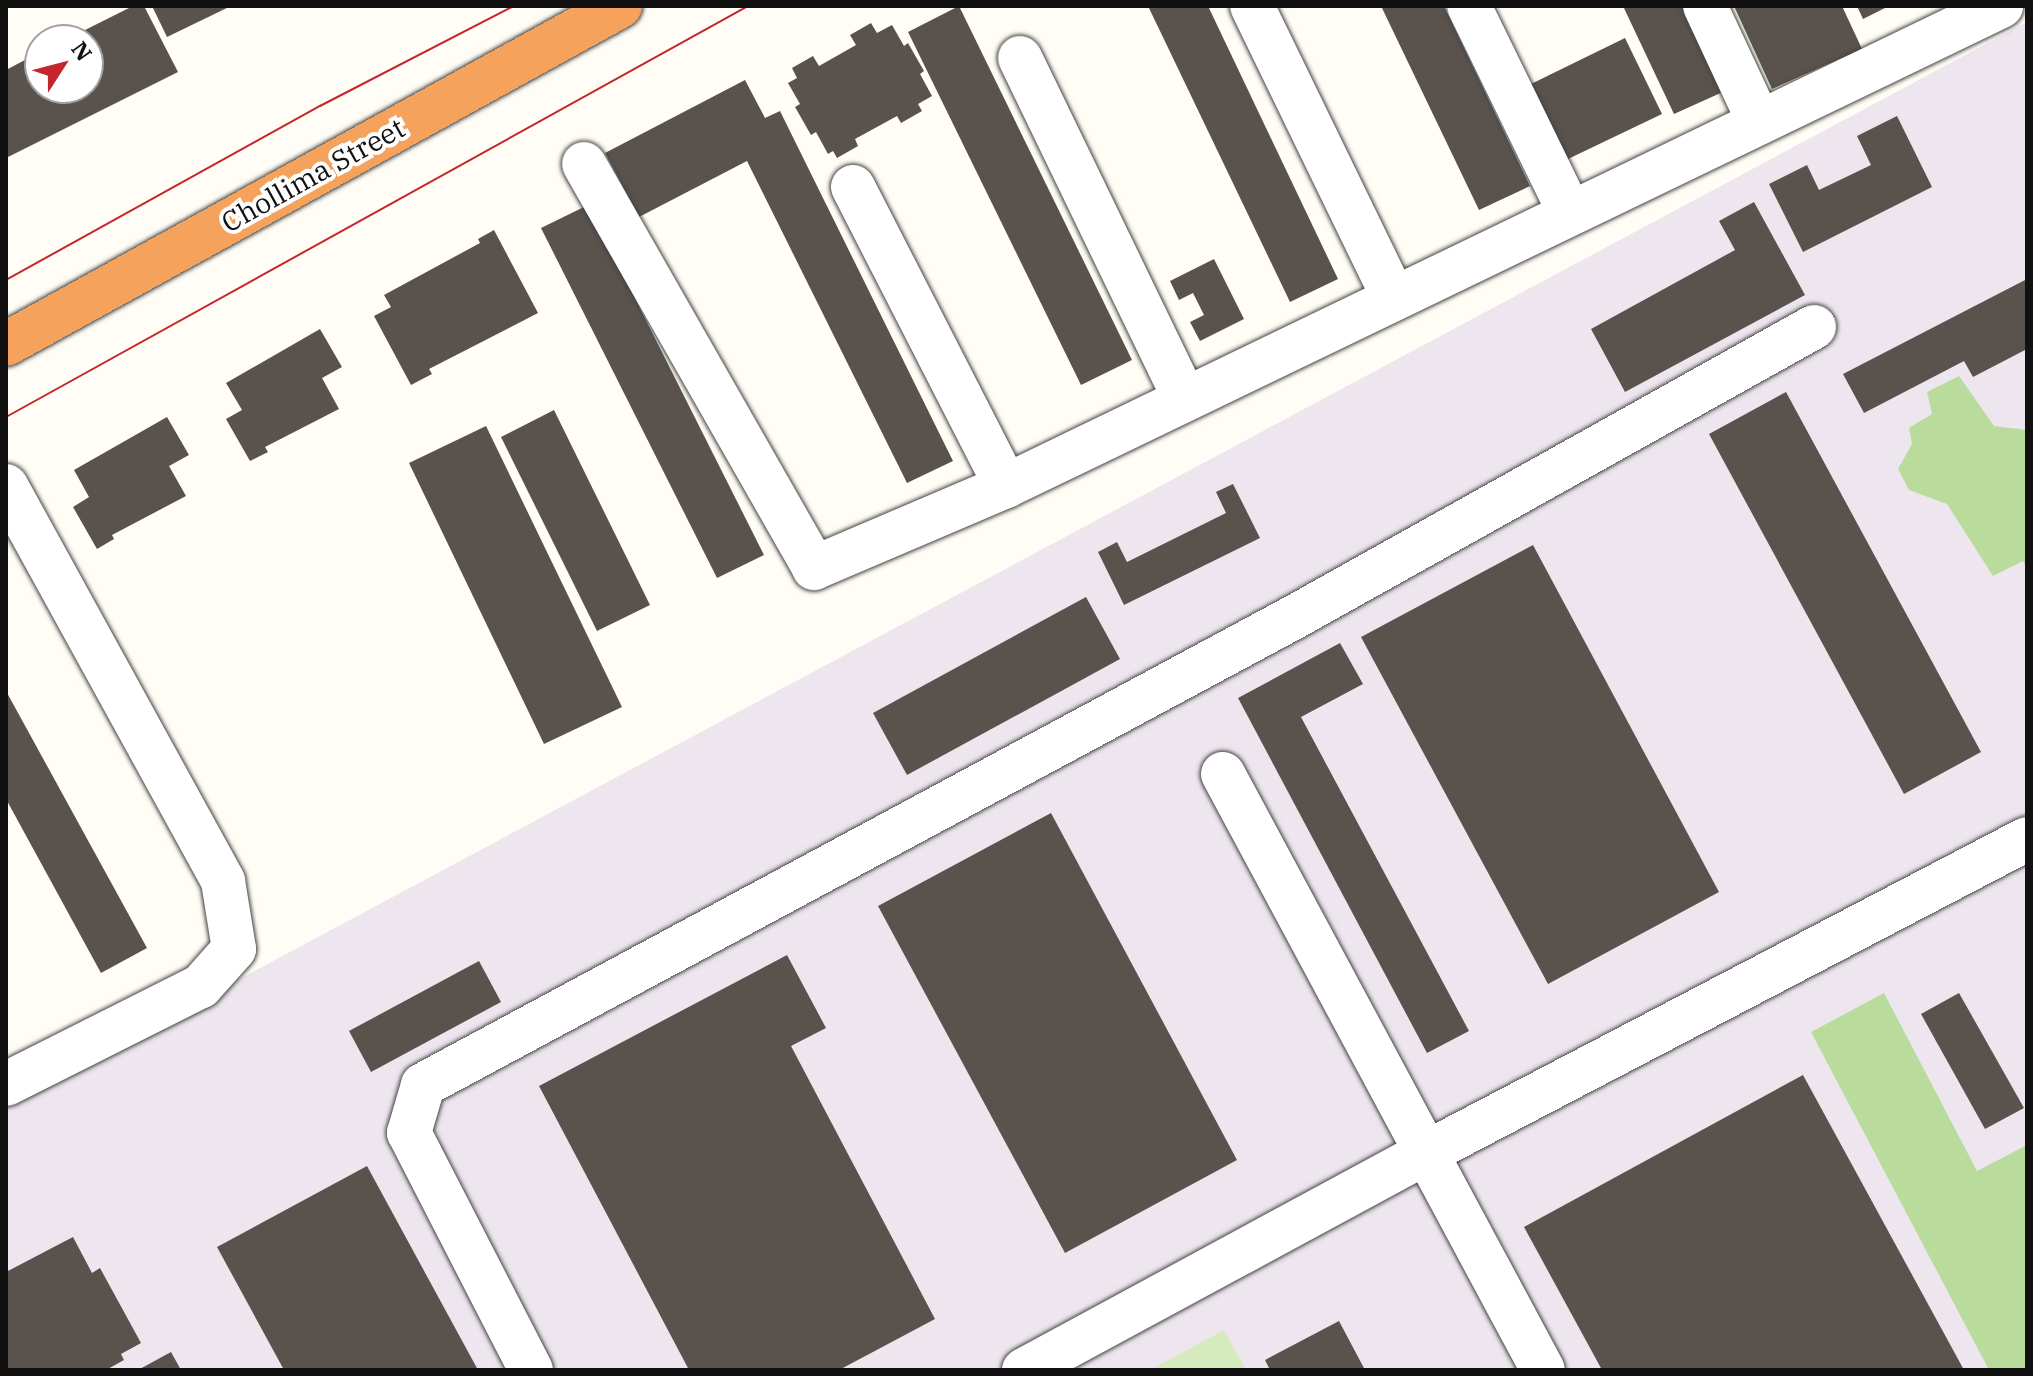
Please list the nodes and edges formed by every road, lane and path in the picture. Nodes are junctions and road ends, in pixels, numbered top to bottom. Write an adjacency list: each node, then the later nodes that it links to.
1 (620, 6): 13 (highway, Chollima Street)
2 (1252, 6): 11 (street)
3 (1469, 6): 10 (street)
4 (1705, 6): 7 (street)
5 (2001, 6): 7 (street)
6 (1020, 58): 14 (street)
7 (1759, 122): 10 (street)
8 (584, 164): 16 (street)
9 (853, 187): 16 (street)
10 (1570, 213): 11 (street)
11 (1394, 298): 14 (street)
12 (1814, 327): 21 (street)
13 (6, 344)
14 (1185, 399): 16 (street)
15 (6, 486): 19 (street)
16 (1006, 486)
17 (1223, 774): 20 (street)
18 (2027, 839): 20 (street)
19 (6, 1084)
20 (1426, 1153): 22 (street); 23 (street)
21 (531, 1370)
22 (1024, 1370)
23 (1543, 1370)

